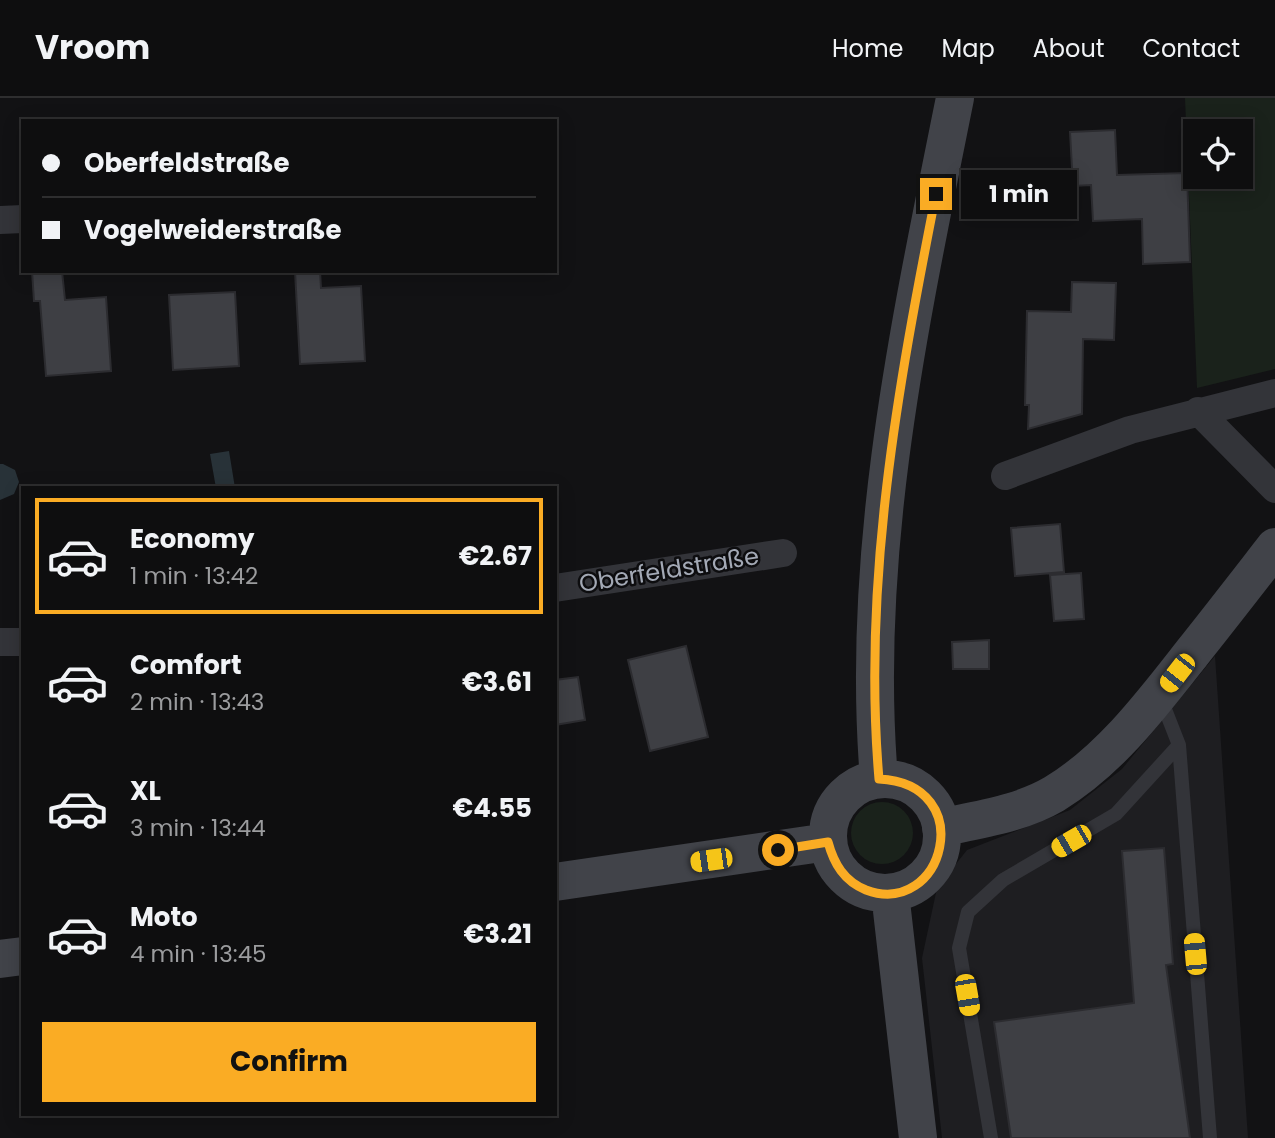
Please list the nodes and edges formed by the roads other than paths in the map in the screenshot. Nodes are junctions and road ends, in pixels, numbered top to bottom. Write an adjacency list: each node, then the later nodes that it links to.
1 (955, 98): 15 (main road)
2 (21, 219): 3 (street)
3 (0, 220)
4 (1275, 393): 5 (street)
5 (1198, 411): 6 (street); 7 (street)
6 (1005, 476)
7 (1275, 489)
8 (1275, 547): 13 (main road)
9 (783, 553): 10 (street, Oberfeldstraße)
10 (557, 587)
11 (0, 642): 12 (street)
12 (21, 642)
13 (1160, 694): 14 (lane); 16 (main road)
14 (1179, 745): 23 (lane); 24 (lane)
15 (879, 779): 16 (main road); 17 (main road)
16 (942, 828): 19 (main road)
17 (828, 842): 18 (main road); 19 (main road)
18 (557, 882)
19 (890, 893): 22 (main road)
20 (21, 956): 21 (main road)
21 (0, 959)
22 (918, 1138)
23 (992, 1138)
24 (1210, 1138)

